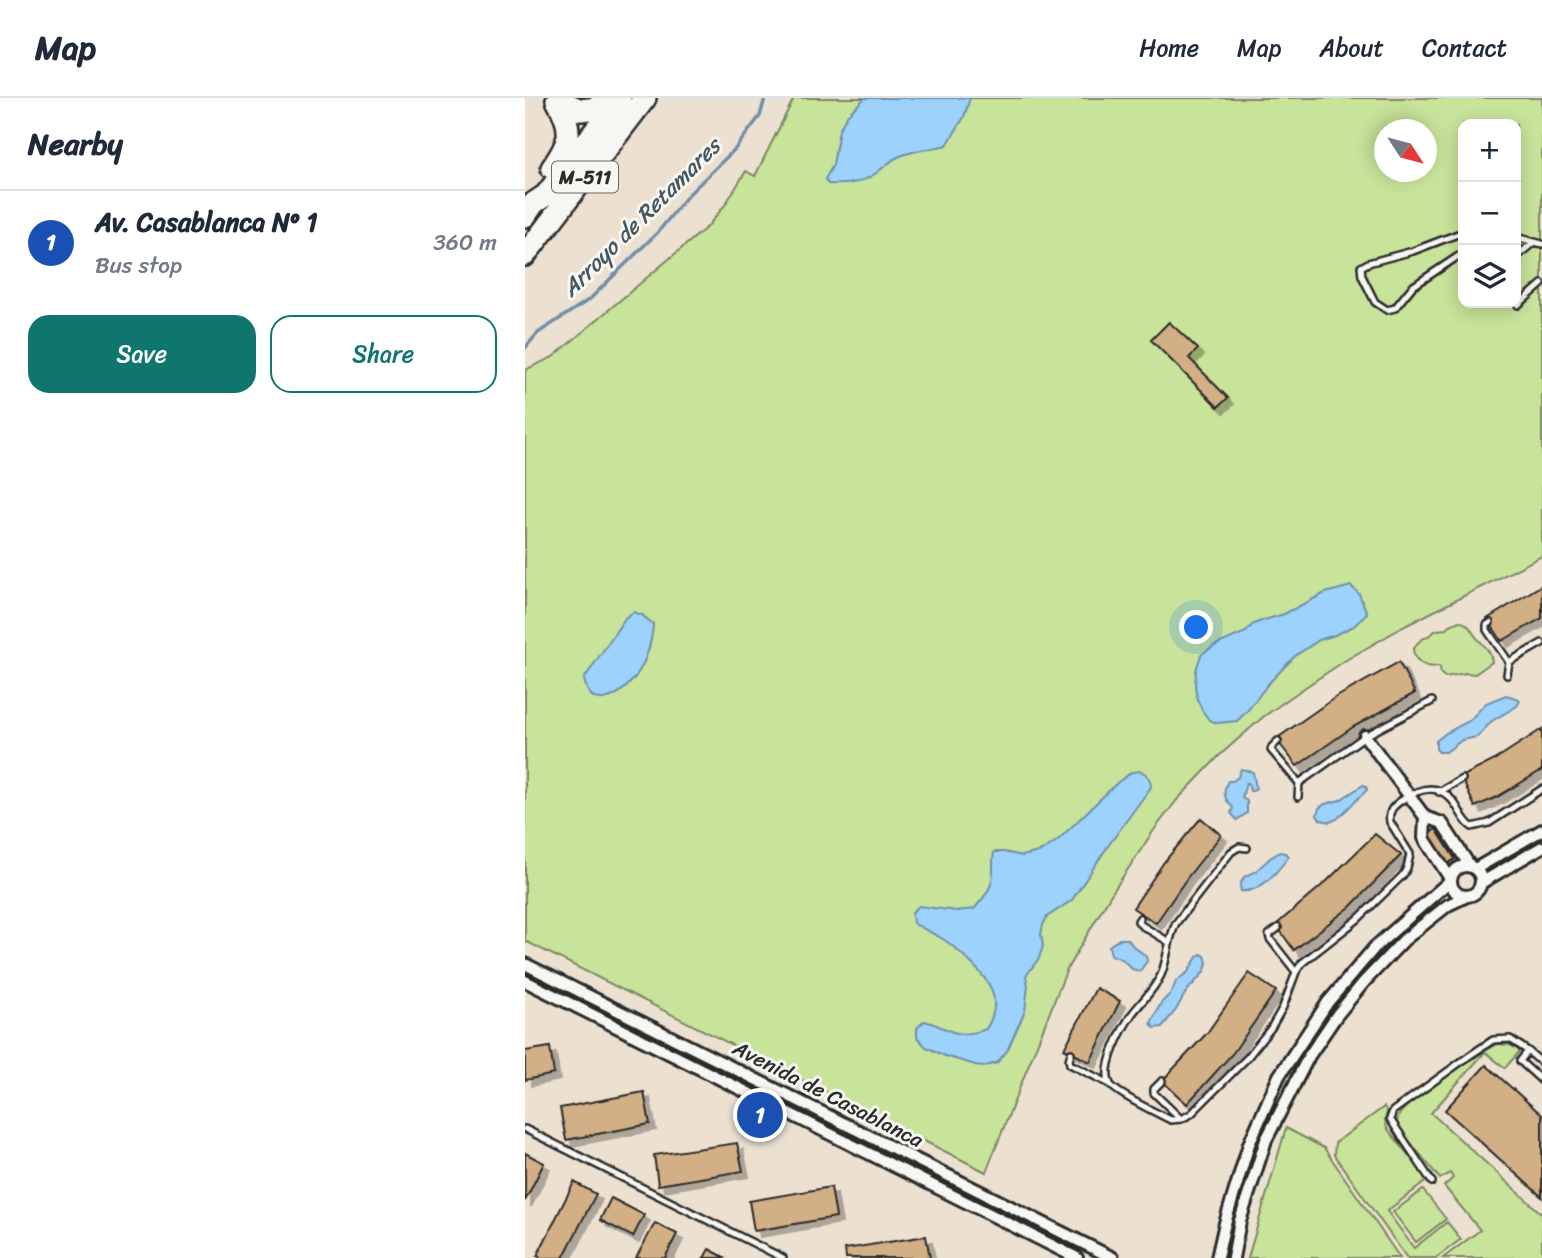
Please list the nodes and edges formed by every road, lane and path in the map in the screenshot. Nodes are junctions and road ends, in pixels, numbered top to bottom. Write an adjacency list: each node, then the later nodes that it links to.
1 (607, 98): 4 (highway, M-511)
2 (619, 98): 5 (highway, M-511)
3 (645, 98): 11 (highway, M-511)
4 (555, 99): 5 (highway, M-511)
5 (529, 209)
6 (1458, 234): 12 (lane)
7 (1521, 238): 8 (lane)
8 (1534, 242): 9 (lane); 10 (lane)
9 (1542, 244)
10 (1521, 253)
11 (525, 255)
12 (1458, 256)
13 (1542, 284): 14 (lane)
14 (1521, 302)
15 (1490, 623): 17 (lane)
16 (1542, 643): 17 (lane)
17 (1509, 662): 18 (lane)
18 (1507, 675)
19 (1432, 701): 20 (lane)
20 (1365, 736): 23 (lane); 26 (street)
21 (1278, 741): 23 (lane)
22 (1462, 779): 25 (lane)
23 (1299, 783): 27 (lane)
24 (1542, 789): 25 (lane)
25 (1439, 792): 26 (lane)
26 (1410, 795): 28 (street); 40 (lane)
27 (1299, 797)
28 (1425, 817): 32 (street); 33 (street)
29 (1542, 830): 32 (street)
30 (1542, 847): 34 (street)
31 (1247, 848): 38 (lane)
32 (1473, 868): 33 (street); 34 (street)
33 (1451, 880): 35 (street); 54 (street)
34 (1481, 883): 35 (street)
35 (1467, 896): 55 (street)
36 (1140, 919): 38 (lane)
37 (1278, 928): 40 (lane)
38 (1169, 942): 47 (lane)
39 (525, 964): 53 (street, Avenida de Casablanca)
40 (1296, 972): 48 (lane)
41 (525, 981): 52 (street, Avenida de Casablanca)
42 (1528, 1051): 44 (lane); 46 (lane); 50 (lane)
43 (1071, 1053): 47 (lane)
44 (1542, 1063)
45 (1162, 1081): 48 (lane)
46 (1542, 1081)
47 (1110, 1084): 48 (lane)
48 (1181, 1119)
49 (525, 1129): 51 (lane)
50 (1432, 1182)
51 (783, 1258)
52 (1077, 1258)
53 (1114, 1258)
54 (1217, 1258)
55 (1233, 1258)

